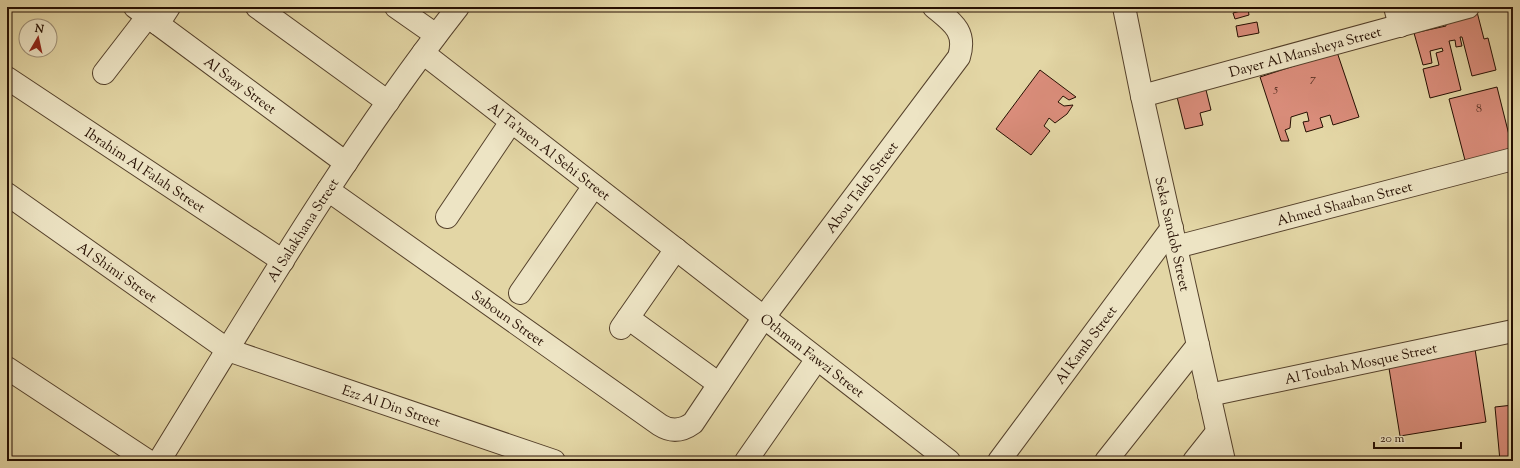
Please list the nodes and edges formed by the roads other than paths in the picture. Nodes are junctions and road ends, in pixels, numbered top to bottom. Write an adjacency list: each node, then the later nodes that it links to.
1 (257, 7): 14 (street)
2 (396, 7): 9 (street)
3 (458, 7): 9 (street, Al Salakhana Street)
4 (1124, 7): 13 (street, Seka Sandob Street)
5 (1468, 7): 8 (street, Dayer Al Mansheya Street)
6 (943, 10): 26 (street, Abou Taleb Street)
7 (152, 13): 11 (street); 17 (street, Al Saay Street)
8 (1398, 16): 13 (street, Dayer Al Mansheya Street)
9 (436, 34): 10 (street, Al Salakhana Street)
10 (423, 53): 14 (street, Al Salakhana Street); 15 (street, Al Ta'men Al Sehi Street)
11 (104, 73)
12 (7, 78): 24 (street, Ibrahim Al Falah Street)
13 (1142, 96): 22 (street, Seka Sandob Street)
14 (388, 102): 17 (street, Al Salakhana Street)
15 (512, 122): 18 (street, Al Ta'men Al Sehi Street); 21 (street)
16 (1513, 159): 22 (street, Ahmed Shaaban Street)
17 (346, 163): 19 (street, Al Salakhana Street)
18 (594, 186): 23 (street, Al Ta'men Al Sehi Street); 25 (street)
19 (328, 190): 24 (street, Al Salakhana Street); 34 (street, Saboun Street)
20 (7, 194): 29 (street, Al Shimi Street)
21 (447, 217)
22 (1174, 238): 28 (street, Seka Sandob Street); 41 (street, Al Kamb Street)
23 (676, 249): 26 (street, Othman Fawzi Street); 32 (street)
24 (283, 261): 29 (street, Al Salakhana Street)
25 (520, 293)
26 (764, 317): 30 (street, Othman Fawzi Street); 32 (street, Abou Taleb Street)
27 (1513, 331): 33 (street, Al Toubah Mosque Street)
28 (1198, 345): 33 (street, Seka Sandob Street); 42 (street)
29 (228, 350): 37 (street, Al Salakhana Street); 38 (street, Ezz Al Din Street)
30 (817, 358): 39 (street); 40 (street, Othman Fawzi Street)
31 (7, 368): 36 (street)
32 (719, 384): 34 (street, Abou Taleb Street)
33 (1209, 395): 35 (street, Seka Sandob Street)
34 (693, 423)
35 (1217, 432): 43 (street); 44 (street, Seka Sandob Street)
36 (148, 461)
37 (159, 461)
38 (554, 461)
39 (746, 461)
40 (949, 461)
41 (999, 461)
42 (1106, 461)
43 (1194, 461)
44 (1224, 461)

